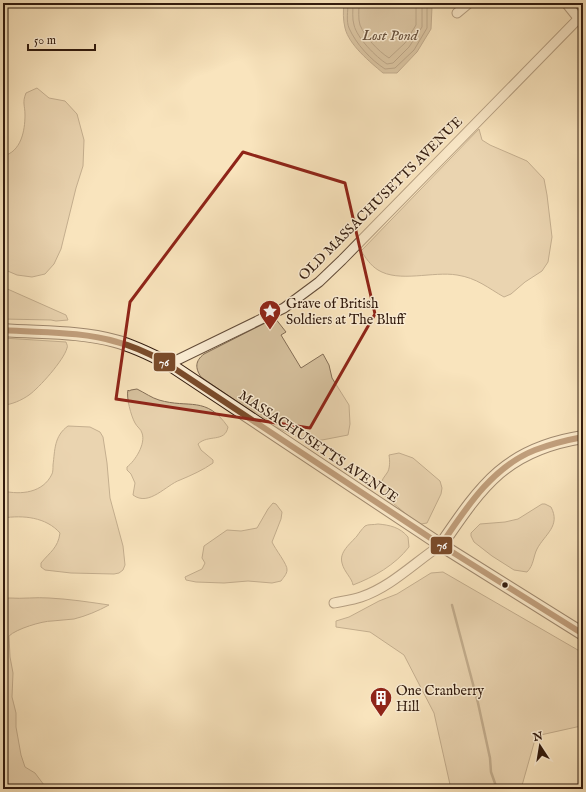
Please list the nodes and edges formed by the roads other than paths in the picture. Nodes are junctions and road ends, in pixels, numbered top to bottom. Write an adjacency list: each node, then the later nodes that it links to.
1 (469, 3): 3 (street)
2 (566, 3): 4 (street)
3 (457, 13)
4 (580, 16): 6 (street, OLD MASSACHUSETTS AVENUE)
5 (3, 330): 6 (main road, MASSACHUSETTS AVENUE)
6 (169, 364): 8 (main road, MASSACHUSETTS AVENUE)
7 (583, 437): 8 (main road)
8 (441, 545): 9 (street); 10 (main road, MASSACHUSETTS AVENUE)
9 (334, 603)
10 (583, 634)

